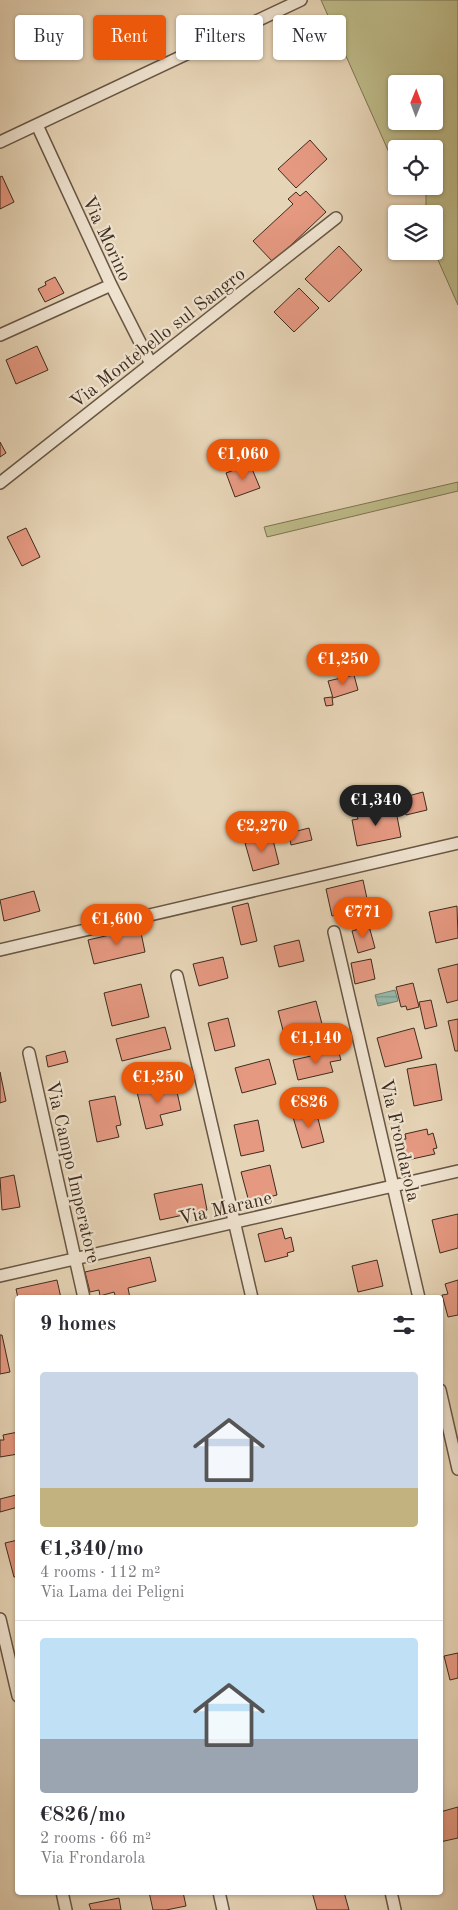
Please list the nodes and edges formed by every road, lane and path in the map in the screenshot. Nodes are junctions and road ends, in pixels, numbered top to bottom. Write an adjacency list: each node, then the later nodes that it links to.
1 (301, 0): 2 (street)
2 (37, 125): 3 (street); 5 (street, Via Morino)
3 (0, 142)
4 (336, 218): 7 (street, Via Montebello sul Sangro)
5 (111, 285): 6 (street); 7 (street, Via Morino)
6 (0, 335)
7 (151, 364): 8 (street, Via Montebello sul Sangro)
8 (0, 483)
9 (458, 843): 11 (street)
10 (334, 932): 15 (street, Via Frondarola)
11 (0, 950)
12 (177, 976): 16 (street)
13 (29, 1053): 17 (street, Via Campo Imperatore)
14 (458, 1171): 15 (street, Via Marane)
15 (394, 1186): 16 (street, Via Marane); 21 (street, Via Frondarola)
16 (235, 1222): 17 (street, Via Marane); 20 (street)
17 (76, 1260): 18 (street, Via Marane); 19 (street, Via Campo Imperatore)
18 (0, 1276)
19 (83, 1295)
20 (251, 1295)
21 (418, 1295)
22 (443, 1403): 23 (street)
23 (458, 1469)
24 (0, 1619): 25 (street)
25 (15, 1683)
26 (63, 1895): 29 (street)
27 (220, 1895): 30 (street)
28 (391, 1895): 31 (street)
29 (66, 1910)
30 (223, 1910)
31 (395, 1910)

